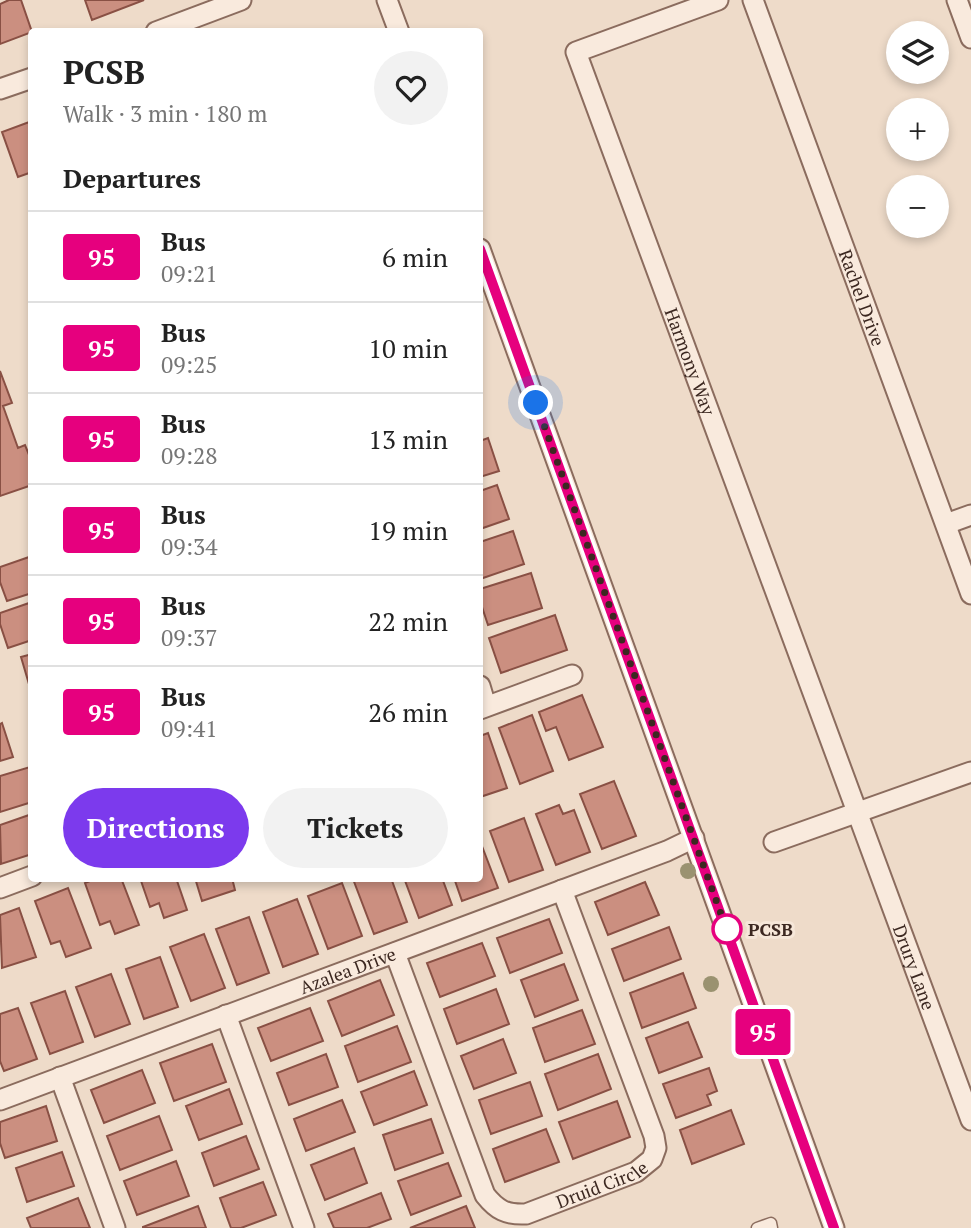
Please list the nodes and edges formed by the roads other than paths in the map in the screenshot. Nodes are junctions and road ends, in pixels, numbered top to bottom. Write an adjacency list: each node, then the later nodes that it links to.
1 (241, 0): 6 (street)
2 (387, 0): 7 (street)
3 (719, 0): 18 (street, Harmony Way)
4 (753, 0): 13 (street, Rachel Drive)
5 (957, 0): 8 (street)
6 (167, 28)
7 (398, 28)
8 (971, 38)
9 (28, 79): 10 (street)
10 (0, 89)
11 (483, 257): 19 (street)
12 (971, 515): 13 (street)
13 (946, 524): 14 (street, Rachel Drive)
14 (971, 594)
15 (572, 675): 16 (street)
16 (483, 708)
17 (971, 772): 18 (street)
18 (858, 814): 20 (street); 28 (street, Drury Lane)
19 (694, 838): 23 (street, Azalea Drive); 33 (street)
20 (774, 842)
21 (28, 878): 22 (street)
22 (0, 888)
23 (562, 890): 24 (street, Azalea Drive); 24 (street, Druid Circle)
24 (395, 953): 25 (street, Azalea Drive)
25 (226, 1015): 26 (street, Azalea Drive); 30 (street)
26 (60, 1077): 27 (street, Azalea Drive); 29 (street)
27 (0, 1100)
28 (971, 1120)
29 (115, 1228)
30 (304, 1228)
31 (757, 1228): 32 (lane)
32 (772, 1228)
33 (834, 1228)

